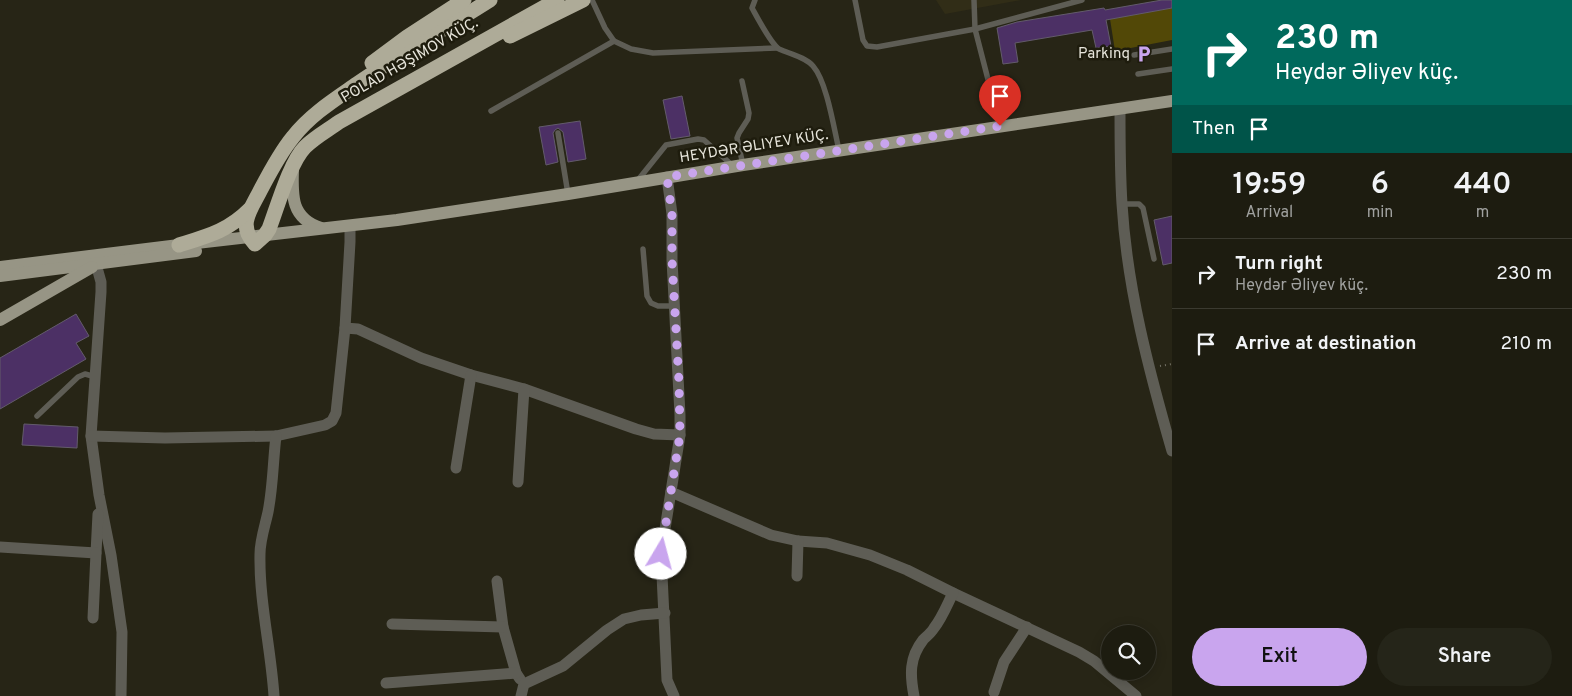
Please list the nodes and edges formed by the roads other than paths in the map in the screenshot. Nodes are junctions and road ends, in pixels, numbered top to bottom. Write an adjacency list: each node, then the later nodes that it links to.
1 (464, 0): 21 (highway)
2 (490, 0): 21 (highway, POLAD HƏŞIMOV KÜÇ.)
3 (557, 0): 19 (highway, POLAD HƏŞIMOV KÜÇ.)
4 (583, 0): 19 (highway)
5 (592, 0): 12 (lane)
6 (755, 0): 13 (lane)
7 (856, 0): 11 (lane)
8 (974, 0): 11 (lane)
9 (1082, 0): 10 (lane)
10 (1068, 1): 11 (lane)
11 (975, 29): 24 (lane)
12 (614, 41): 13 (lane); 23 (lane)
13 (778, 48): 26 (lane)
14 (1172, 49): 15 (lane)
15 (1134, 55)
16 (1172, 69): 17 (lane)
17 (1138, 74)
18 (742, 81): 27 (lane)
19 (391, 92): 28 (highway, POLAD HƏŞIMOV KÜÇ.)
20 (1172, 101): 22 (main road, HEYDƏR ƏLIYEV KÜÇ.)
21 (323, 107): 33 (highway, POLAD HƏŞIMOV KÜÇ.)
22 (1120, 109): 24 (main road, HEYDƏR ƏLIYEV KÜÇ.); 32 (street)
23 (491, 111)
24 (1000, 126): 26 (main road, HEYDƏR ƏLIYEV KÜÇ.)
25 (558, 133): 31 (lane)
26 (839, 150): 27 (main road, HEYDƏR ƏLIYEV KÜÇ.)
27 (738, 165): 29 (main road, HEYDƏR ƏLIYEV KÜÇ.); 30 (lane)
28 (293, 166): 35 (main road); 37 (highway, POLAD HƏŞIMOV KÜÇ.)
29 (667, 177): 30 (main road, HEYDƏR ƏLIYEV KÜÇ.); 43 (street)
30 (636, 182): 31 (main road, HEYDƏR ƏLIYEV KÜÇ.)
31 (568, 194): 34 (main road, HEYDƏR ƏLIYEV KÜÇ.)
32 (1122, 204): 39 (lane); 53 (street)
33 (251, 208): 36 (highway); 37 (highway)
34 (345, 227): 35 (main road); 37 (main road); 45 (street)
35 (324, 228): 36 (main road)
36 (179, 244): 41 (main road)
37 (255, 244): 40 (main road)
38 (643, 249): 43 (lane)
39 (1154, 259)
40 (96, 264): 42 (main road); 44 (main road); 46 (street)
41 (0, 267)
42 (0, 276)
43 (674, 306): 50 (street)
44 (0, 320)
45 (345, 328): 47 (street); 52 (street)
46 (96, 376): 49 (lane); 51 (street)
47 (471, 376): 48 (street); 54 (street)
48 (524, 389): 50 (street); 55 (street)
49 (36, 416)
50 (680, 435): 56 (street)
51 (91, 436): 52 (street); 57 (street)
52 (276, 436): 74 (street)
53 (1172, 451)
54 (456, 468)
55 (518, 482)
56 (671, 492): 58 (street); 64 (street)
57 (99, 495): 60 (street); 73 (street)
58 (798, 541): 61 (street); 63 (street)
59 (0, 547): 60 (street)
60 (96, 554): 65 (street)
61 (797, 576)
62 (497, 582): 67 (street)
63 (953, 593): 68 (street); 77 (street)
64 (665, 613): 71 (street); 76 (street)
65 (92, 618)
66 (392, 624): 67 (street)
67 (503, 627): 69 (street)
68 (1027, 628): 72 (street); 78 (street)
69 (516, 673): 70 (street); 71 (street)
70 (386, 683)
71 (524, 684): 75 (street)
72 (994, 692)
73 (121, 696)
74 (274, 696)
75 (521, 696)
76 (674, 696)
77 (914, 696)
78 (1136, 696)

